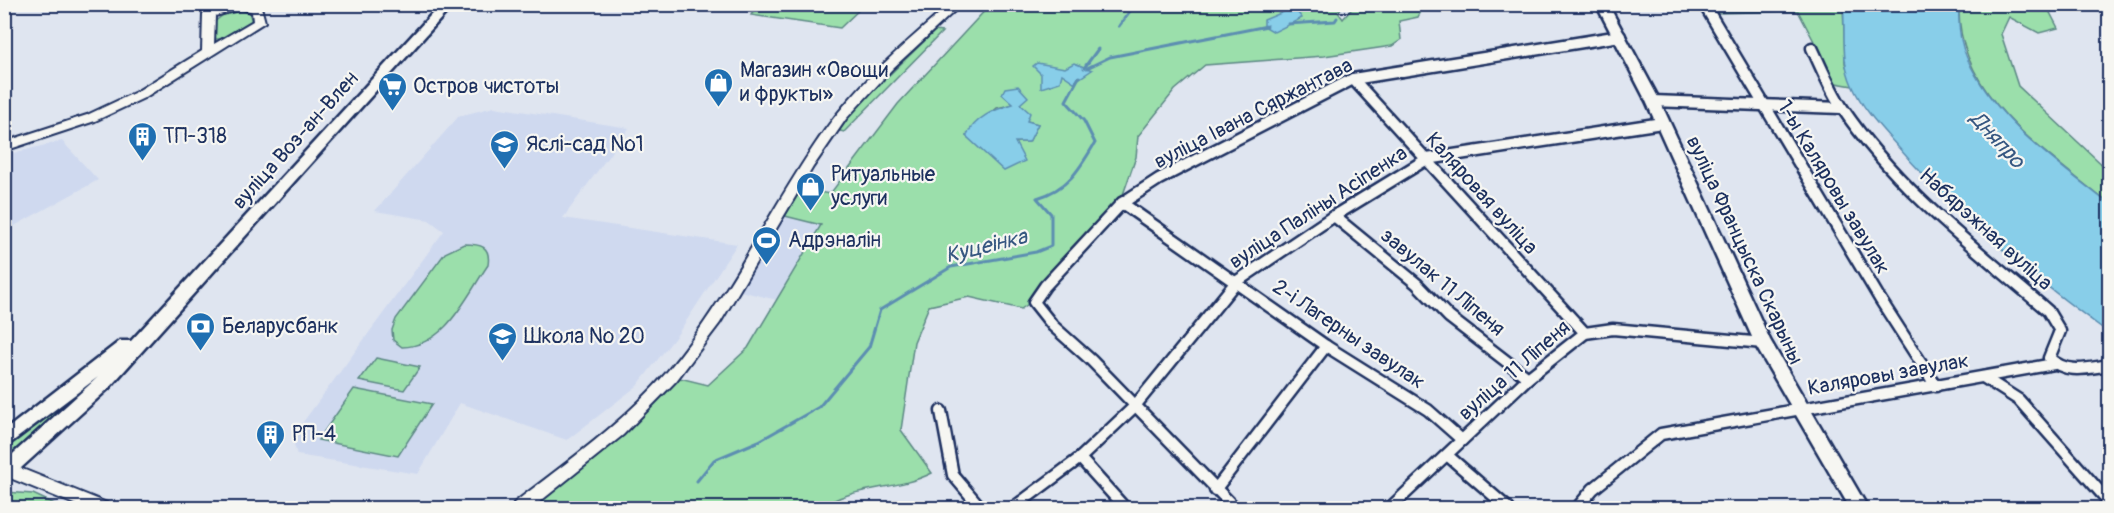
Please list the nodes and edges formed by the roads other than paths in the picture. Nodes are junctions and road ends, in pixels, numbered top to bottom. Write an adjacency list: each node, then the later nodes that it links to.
1 (448, 4): 19 (main road, вуліца Воз-ан-Влен)
2 (957, 4): 39 (street)
3 (1602, 4): 6 (main road, вуліца Францыска Скарыны)
4 (1704, 4): 11 (street, 1-ы Каляровы завулак)
5 (210, 9): 8 (street); 8 (street)
6 (1620, 36): 9 (street, вуліца Івана Сяржантава); 10 (main road, вуліца Францыска Скарыны)
7 (1812, 48): 12 (street, Набярэжная вуліца)
8 (208, 51): 14 (street)
9 (1353, 79): 15 (street, Каляровая вуліца); 16 (street, вуліца Івана Сяржантава)
10 (1653, 101): 11 (street); 13 (main road, вуліца Францыска Скарыны)
11 (1767, 106): 12 (street); 27 (street, 1-ы Каляровы завулак)
12 (1841, 108): 23 (street, Набярэжная вуліца)
13 (1662, 123): 15 (street, вуліца Паліны Асіпенка); 21 (main road, вуліца Францыска Скарыны)
14 (4, 147)
15 (1427, 159): 17 (street, вуліца Паліны Асіпенка); 20 (street, Каляровая вуліца)
16 (1122, 203): 18 (street, 2-і Лагерны завулак); 28 (street, вуліца Івана Сяржантава)
17 (1334, 216): 18 (street, вуліца Паліны Асіпенка); 26 (street, завулак 11 Ліпеня)
18 (1236, 282): 22 (street, 2-і Лагерны завулак); 28 (street, вуліца Паліны Асіпенка)
19 (175, 306): 32 (main road, вуліца Воз-ан-Влен); 35 (main road, вуліца Воз-ан-Влен)
20 (1586, 333): 21 (street, вуліца 11 Ліпеня); 26 (street, вуліца 11 Ліпеня)
21 (1763, 343): 29 (main road, вуліца Францыска Скарыны)
22 (1326, 346): 31 (street, 2-і Лагерны завулак); 36 (street)
23 (2054, 364): 24 (street); 25 (street, Каляровы завулак)
24 (2109, 364)
25 (1983, 377): 27 (street, Каляровы завулак); 37 (street)
26 (1528, 378): 31 (street, вуліца 11 Ліпеня)
27 (1936, 386): 29 (street, Каляровы завулак)
28 (1134, 407): 34 (street, вуліца Паліны Асіпенка); 36 (street)
29 (1800, 409): 46 (street, Каляровы завулак); 47 (main road, вуліца Францыска Скарыны)
30 (941, 411): 40 (street)
31 (1462, 440): 33 (street, вуліца 11 Ліпеня)
32 (4, 441)
33 (1447, 455): 44 (street, вуліца 11 Ліпеня); 45 (street)
34 (1080, 458): 41 (street, вуліца Паліны Асіпенка); 42 (street)
35 (7, 472): 38 (street)
36 (1215, 490): 43 (street)
37 (2109, 503)
38 (101, 508)
39 (520, 508)
40 (981, 508)
41 (1013, 508)
42 (1125, 508)
43 (1234, 508)
44 (1390, 508)
45 (1508, 508)
46 (1577, 508)
47 (1859, 508)

